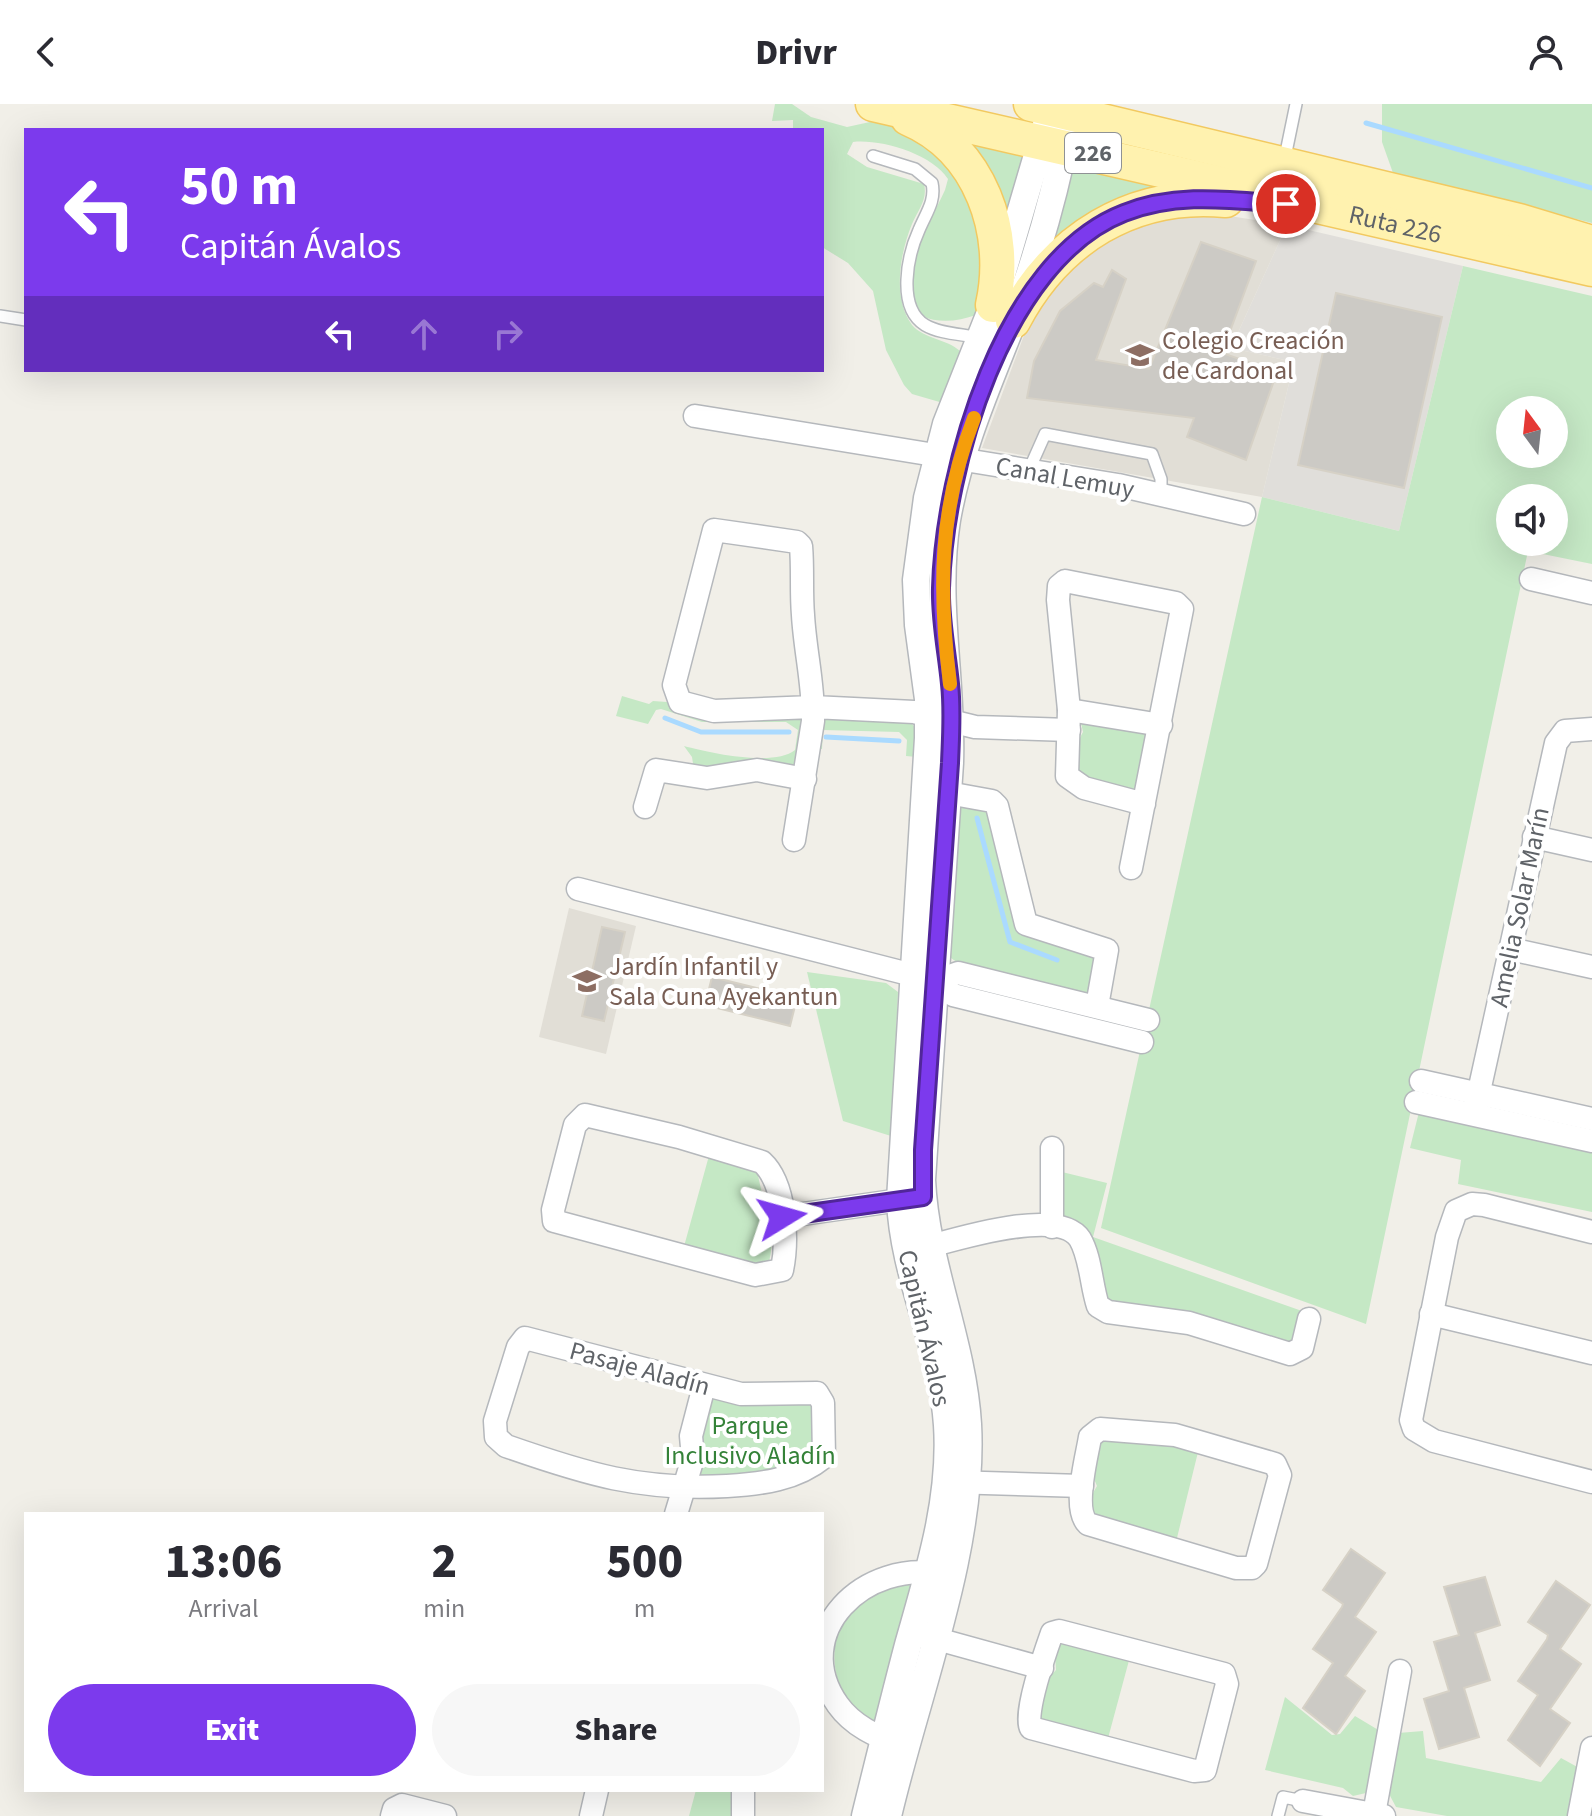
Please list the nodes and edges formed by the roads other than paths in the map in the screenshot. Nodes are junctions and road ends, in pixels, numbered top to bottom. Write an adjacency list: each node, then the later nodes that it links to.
1 (874, 104): 4 (main road, Ruta 226 / 226); 10 (main road)
2 (1296, 104): 6 (lane)
3 (1055, 107): 4 (street); 6 (main road, Ruta 226 / 226)
4 (1051, 152): 7 (main road, Ruta 226 / 226); 10 (street)
5 (873, 156): 13 (lane)
6 (1283, 164): 8 (main road, Ruta 226 / 226)
7 (1310, 206): 9 (main road, Ruta 226 / 226); 10 (main road)
8 (1592, 243)
9 (1592, 269)
10 (1003, 313): 13 (street); 15 (street)
11 (0, 316): 12 (lane)
12 (24, 320)
13 (980, 338): 15 (street)
14 (695, 416): 15 (street, Canal Lemuy)
15 (949, 456): 16 (street, Canal Lemuy); 22 (street)
16 (1029, 470): 17 (street, Canal Lemuy); 17 (lane)
17 (1161, 494): 18 (street, Canal Lemuy)
18 (1244, 514)
19 (1531, 579): 20 (street)
20 (1592, 593)
21 (813, 707): 21 (street); 22 (street); 26 (street)
22 (940, 718): 23 (street); 27 (street); 37 (street)
23 (1069, 720): 24 (street); 24 (street); 28 (street)
24 (1161, 725): 28 (street)
25 (1592, 729): 30 (street, Amelia Solar Marín)
26 (805, 779): 29 (street); 31 (street)
27 (948, 793): 37 (street); 38 (street)
28 (1144, 804): 33 (street)
29 (645, 807)
30 (1534, 837): 32 (street); 35 (street, Amelia Solar Marín)
31 (794, 840)
32 (1592, 850)
33 (1131, 868)
34 (578, 889): 37 (street)
35 (1510, 949): 36 (street); 40 (street, Amelia Solar Marín)
36 (1592, 967)
37 (924, 978): 38 (street); 38 (street); 44 (street, Capitán Ávalos)
38 (1097, 1006)
39 (1418, 1091): 40 (street)
40 (1476, 1103): 41 (street); 42 (street)
41 (1592, 1119)
42 (1592, 1141)
43 (1052, 1148): 46 (street)
44 (911, 1199): 45 (street); 48 (street, Capitán Ávalos)
45 (782, 1217): 45 (street)
46 (1052, 1227): 48 (street); 50 (street)
47 (1592, 1232): 49 (street)
48 (918, 1249): 53 (street, Capitán Ávalos)
49 (1431, 1314): 51 (street); 54 (street)
50 (1309, 1319)
51 (1592, 1353)
52 (704, 1386): 56 (street); 56 (street, Pasaje Aladín); 56 (street, Pasaje Aladín)
53 (957, 1482): 55 (street); 58 (street, Capitán Ávalos)
54 (1592, 1482)
55 (1082, 1486): 55 (street)
56 (683, 1489): 57 (street)
57 (677, 1512)
58 (939, 1574): 59 (street); 60 (street, Capitán Ávalos)
59 (825, 1632): 63 (street)
60 (923, 1635): 61 (street); 63 (street, Capitán Ávalos)
61 (1042, 1668): 61 (street)
62 (1400, 1671): 68 (street)
63 (894, 1743): 73 (street, Capitán Ávalos); 74 (street, Capitán Ávalos)
64 (1592, 1748): 76 (street)
65 (597, 1792): 71 (street)
66 (743, 1792): 72 (street)
67 (1303, 1801): 68 (street); 75 (lane)
68 (1379, 1815)
69 (392, 1816): 70 (street)
70 (445, 1816)
71 (591, 1816)
72 (743, 1816)
73 (865, 1816)
74 (888, 1816)
75 (1278, 1816)
76 (1579, 1816)

